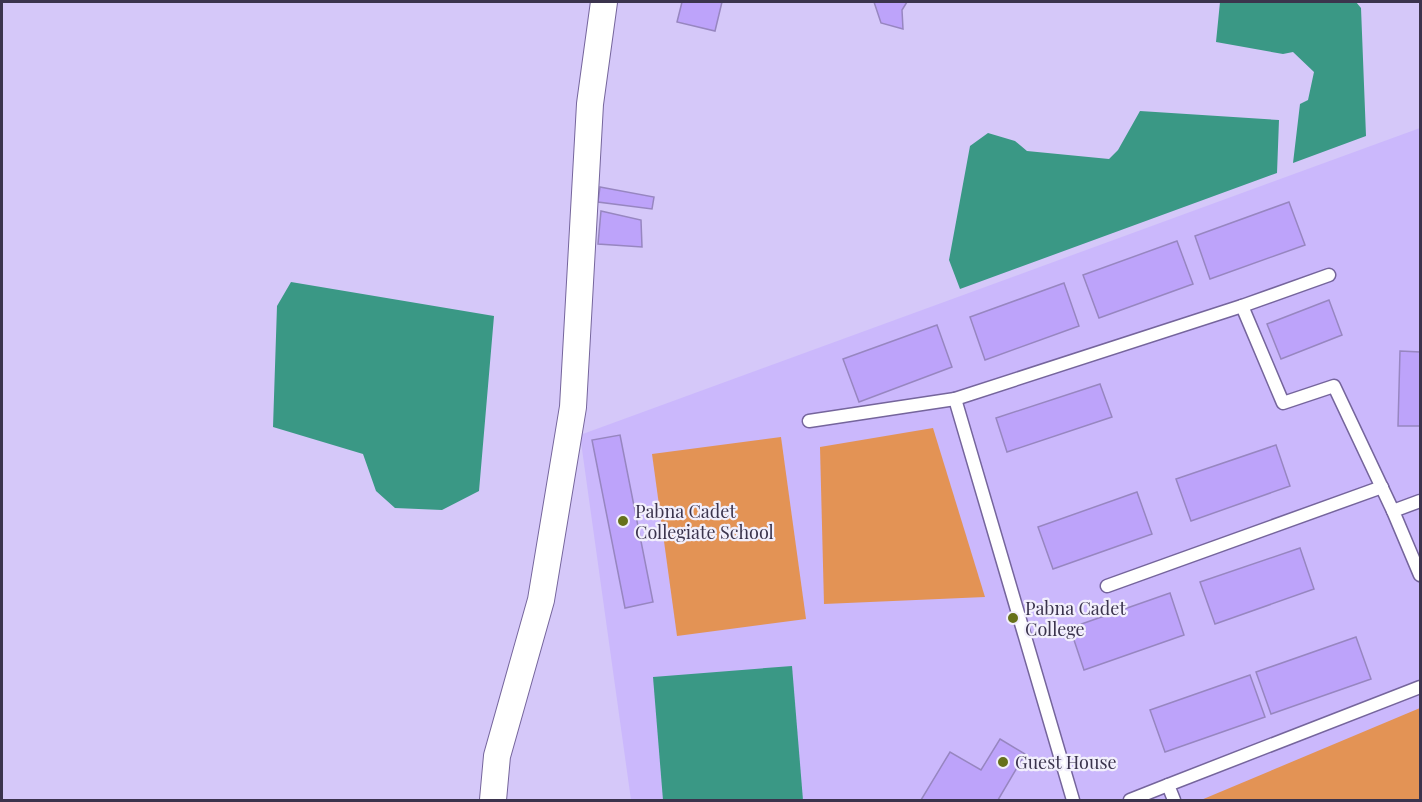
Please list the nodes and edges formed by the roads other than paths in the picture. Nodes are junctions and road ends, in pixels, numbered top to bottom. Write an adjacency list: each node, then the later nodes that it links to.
1 (604, 2): 13 (street)
2 (1329, 275): 3 (lane)
3 (1242, 306): 4 (lane); 6 (lane)
4 (955, 399): 5 (lane); 14 (lane)
5 (809, 421)
6 (1382, 487): 8 (lane); 10 (lane)
7 (1420, 501): 8 (lane)
8 (1393, 511): 9 (lane)
9 (1420, 574)
10 (1107, 586)
11 (1420, 687): 12 (lane)
12 (1168, 786): 15 (lane); 16 (lane)
13 (493, 801)
14 (1073, 801)
15 (1130, 801)
16 (1174, 801)

